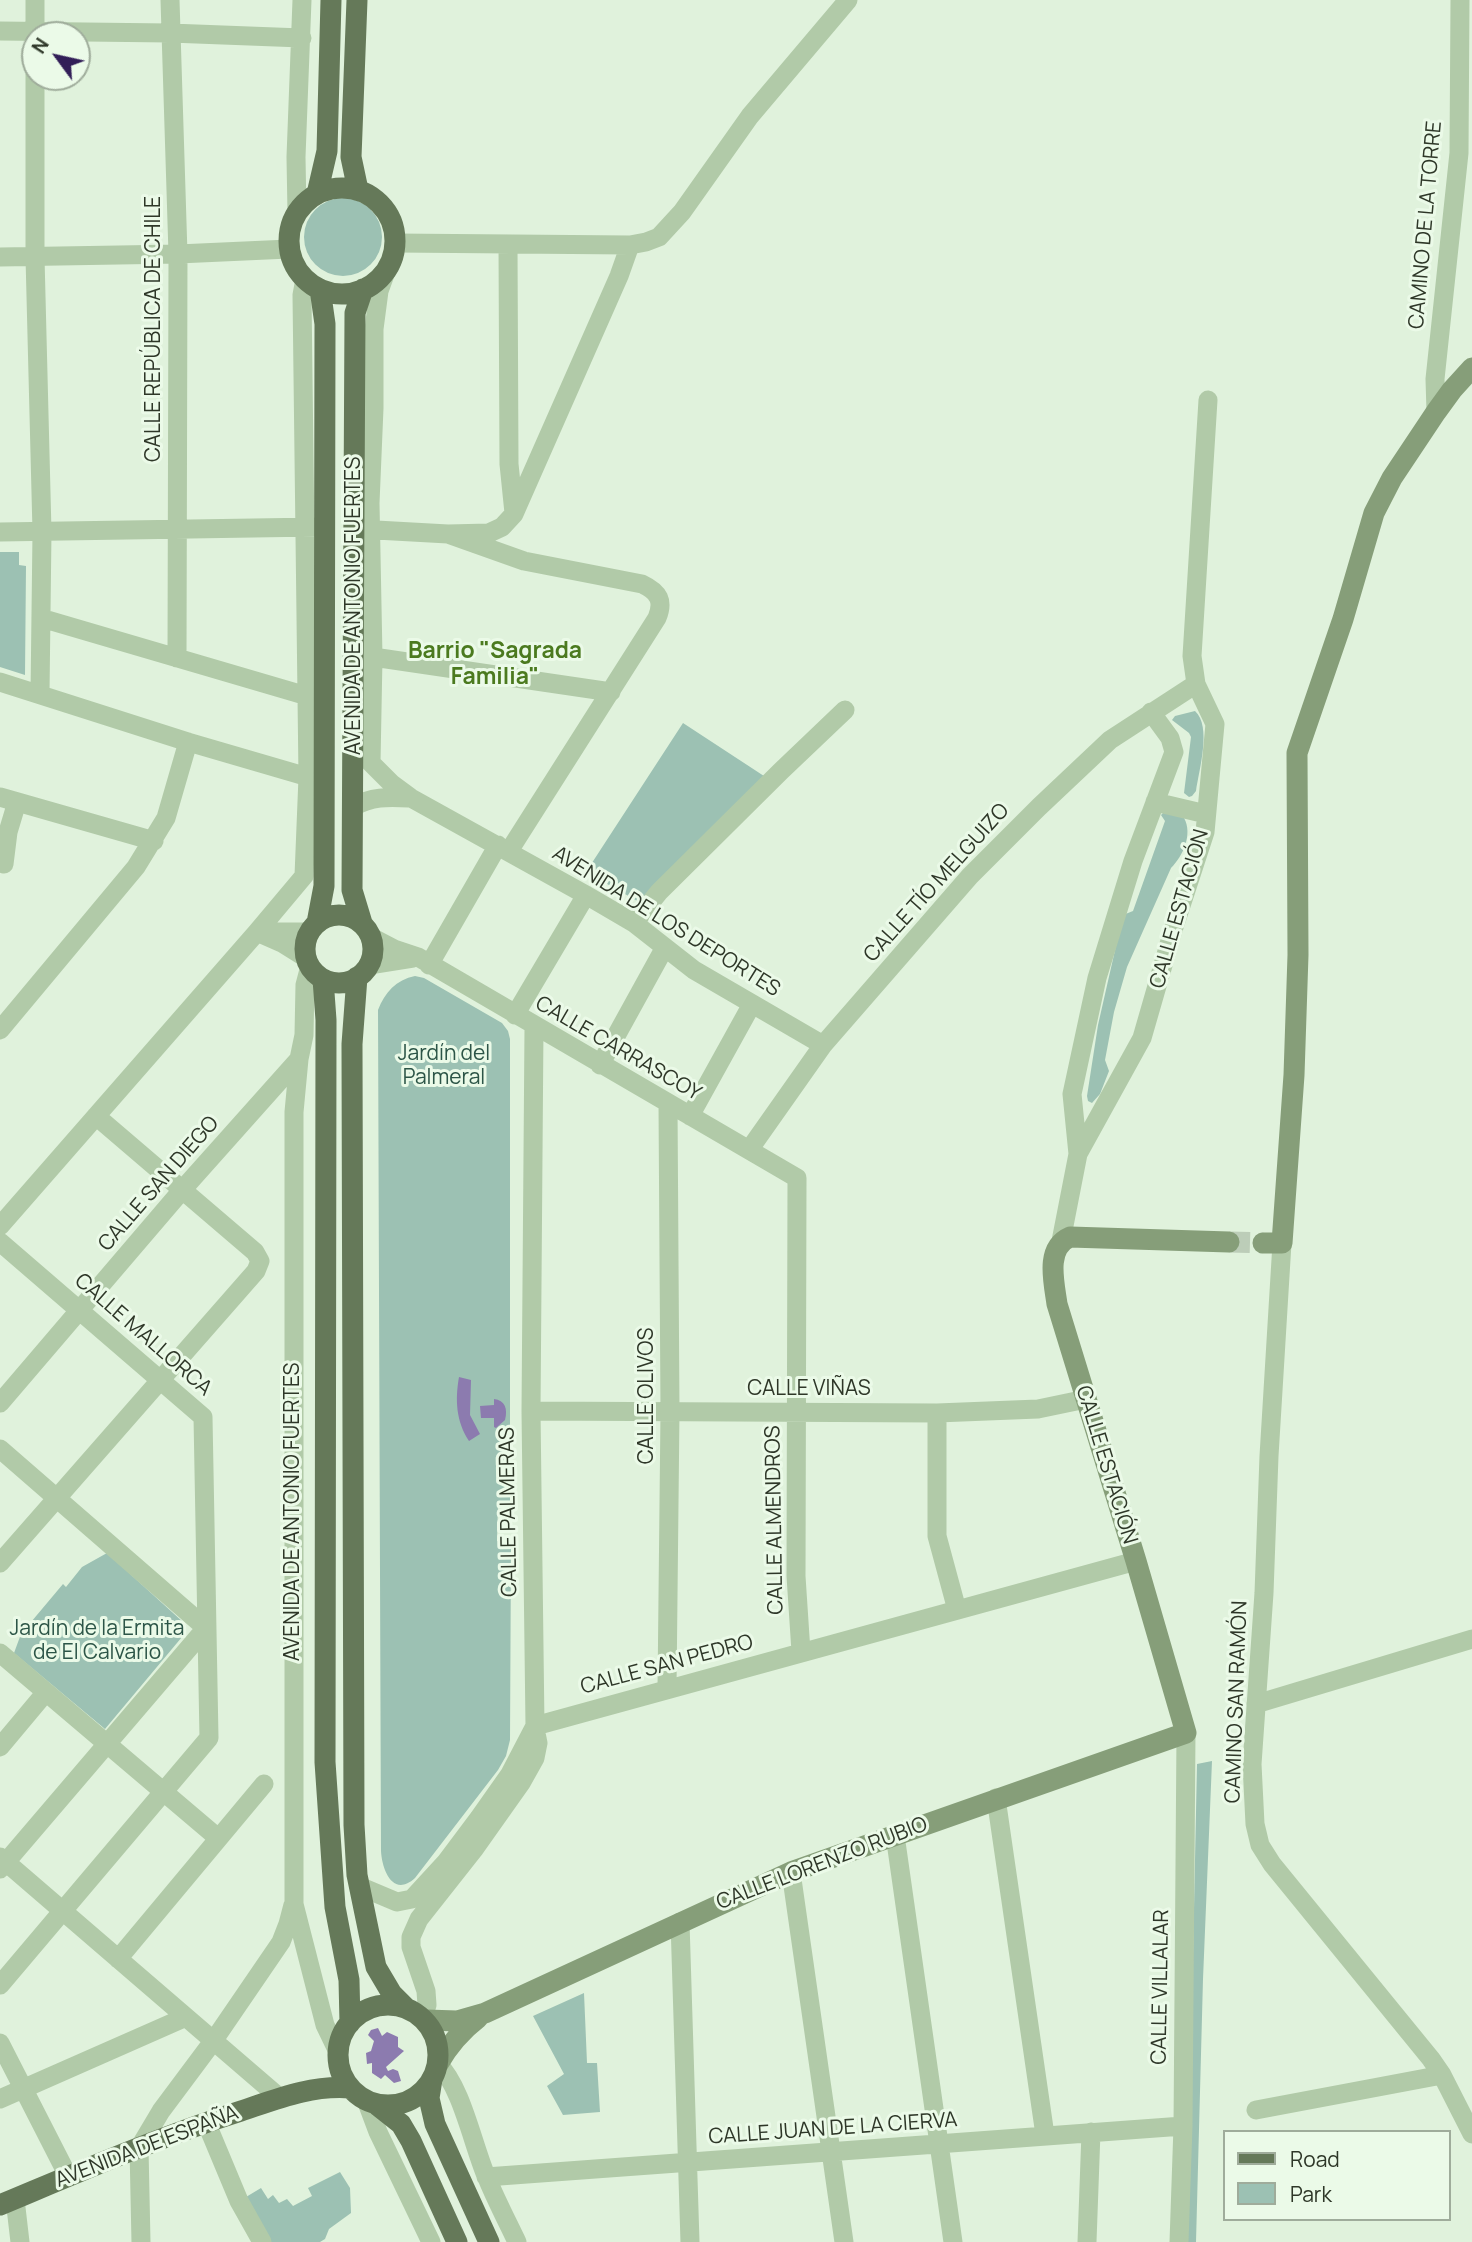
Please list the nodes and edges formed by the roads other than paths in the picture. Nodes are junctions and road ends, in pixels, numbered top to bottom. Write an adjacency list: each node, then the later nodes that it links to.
1 (35, 0): 8 (street)
2 (170, 0): 10 (street, CALLE REPÚBLICA DE CHILE)
3 (302, 0): 13 (street)
4 (331, 0): 16 (main road)
5 (357, 0): 15 (main road)
6 (848, 0): 20 (street)
7 (1460, 0): 30 (street, CAMINO DE LA TORRE)
8 (35, 21)
9 (0, 31): 11 (street)
10 (170, 33): 12 (street); 13 (street); 22 (street, CALLE REPÚBLICA DE CHILE)
11 (21, 35)
12 (91, 36)
13 (302, 38): 17 (street)
14 (35, 91): 24 (street)
15 (358, 190): 16 (main road); 18 (main road)
16 (317, 194): 17 (main road)
17 (297, 213): 21 (main road)
18 (395, 243): 19 (street); 25 (main road)
19 (509, 245): 20 (street); 31 (street)
20 (630, 245): 31 (street)
21 (289, 249): 22 (street); 26 (main road)
22 (178, 254): 24 (street); 33 (street, CALLE REPÚBLICA DE CHILE)
23 (0, 257): 24 (street)
24 (34, 257): 35 (street)
25 (387, 269): 27 (main road); 34 (street, AVENIDA DE ANTONIO FUERTES)
26 (312, 284): 27 (main road); 32 (main road, AVENIDA DE ANTONIO FUERTES)
27 (363, 289): 34 (main road, AVENIDA DE ANTONIO FUERTES)
28 (1472, 368): 30 (main road)
29 (1208, 400): 42 (street, CALLE ESTACIÓN)
30 (1436, 412): 87 (main road)
31 (514, 514): 37 (street)
32 (315, 527): 33 (street); 45 (street, AVENIDA DE ANTONIO FUERTES); 62 (main road, AVENIDA DE ANTONIO FUERTES)
33 (177, 528): 35 (street); 39 (street, CALLE REPÚBLICA DE CHILE)
34 (362, 529): 37 (street); 40 (street, AVENIDA DE ANTONIO FUERTES); 49 (main road, AVENIDA DE ANTONIO FUERTES)
35 (42, 531): 36 (street); 38 (street)
36 (0, 532)
37 (448, 534): 43 (street)
38 (41, 618): 39 (street); 44 (street)
39 (177, 657): 45 (street)
40 (373, 657): 43 (street); 50 (street, AVENIDA DE ANTONIO FUERTES)
41 (0, 682): 44 (street)
42 (1196, 684): 47 (street, CALLE TÍO MELGUIZO); 56 (street, CALLE ESTACIÓN)
43 (611, 692): 58 (street)
44 (40, 694): 48 (street)
45 (307, 696): 51 (street, AVENIDA DE ANTONIO FUERTES)
46 (845, 710): 61 (street)
47 (1151, 712): 54 (street, CALLE ESTACIÓN); 73 (street, CALLE TÍO MELGUIZO)
48 (188, 742): 51 (street); 57 (street)
49 (353, 745): 50 (street, AVENIDA DE LOS DEPORTES); 55 (main road, AVENIDA DE ANTONIO FUERTES)
50 (371, 763): 52 (street, AVENIDA DE LOS DEPORTES)
51 (308, 776): 64 (street, AVENIDA DE ANTONIO FUERTES)
52 (411, 798): 55 (street); 58 (street, AVENIDA DE LOS DEPORTES)
53 (8, 799): 57 (street); 59 (street)
54 (1155, 802): 56 (street); 80 (street, CALLE ESTACIÓN)
55 (353, 807): 63 (main road, AVENIDA DE ANTONIO FUERTES)
56 (1206, 814): 80 (street, CALLE ESTACIÓN)
57 (154, 841): 72 (street)
58 (503, 848): 60 (street, AVENIDA DE LOS DEPORTES); 66 (street)
59 (4, 864)
60 (586, 895): 61 (street, AVENIDA DE LOS DEPORTES); 70 (street)
61 (634, 923): 65 (street, AVENIDA DE LOS DEPORTES)
62 (313, 927): 63 (main road); 64 (street); 67 (main road)
63 (366, 930): 66 (street, CALLE CARRASCOY); 68 (main road)
64 (257, 932): 67 (street); 77 (street)
65 (665, 947): 69 (street, AVENIDA DE LOS DEPORTES); 75 (street)
66 (424, 961): 68 (street); 70 (street, CALLE CARRASCOY)
67 (313, 968): 68 (main road); 74 (street, AVENIDA DE ANTONIO FUERTES); 128 (main road, AVENIDA DE ANTONIO FUERTES)
68 (363, 971): 119 (main road)
69 (752, 1004): 73 (street, AVENIDA DE LOS DEPORTES); 78 (street)
70 (515, 1015): 71 (street, CALLE CARRASCOY)
71 (534, 1027): 75 (street, CALLE CARRASCOY); 92 (street, CALLE PALMERAS)
72 (0, 1030)
73 (823, 1045): 79 (street, CALLE TÍO MELGUIZO)
74 (299, 1059): 82 (street, CALLE SAN DIEGO); 120 (street, AVENIDA DE ANTONIO FUERTES)
75 (600, 1065): 76 (street, CALLE CARRASCOY)
76 (668, 1104): 78 (street, CALLE CARRASCOY); 93 (street, CALLE OLIVOS)
77 (96, 1116): 82 (street); 83 (street)
78 (690, 1116): 79 (street, CALLE CARRASCOY)
79 (749, 1150): 81 (street, CALLE CARRASCOY)
80 (1078, 1154): 84 (street, CALLE ESTACIÓN)
81 (797, 1178): 94 (street, CALLE ALMENDROS)
82 (183, 1189): 88 (street, CALLE SAN DIEGO); 89 (street)
83 (3, 1216)
84 (1061, 1241): 86 (main road); 90 (main road, CALLE ESTACIÓN)
85 (0, 1242): 88 (street, CALLE MALLORCA)
86 (1229, 1242)
87 (1273, 1243): 107 (street, CAMINO SAN RAMÓN)
88 (81, 1310): 89 (street, CALLE MALLORCA); 91 (street, CALLE SAN DIEGO)
89 (160, 1379): 97 (street); 101 (street, CALLE MALLORCA)
90 (1086, 1399): 95 (street, CALLE VIÑAS); 98 (main road, CALLE ESTACIÓN)
91 (0, 1403)
92 (531, 1411): 93 (street, CALLE VIÑAS); 108 (street, CALLE PALMERAS)
93 (670, 1411): 94 (street, CALLE VIÑAS); 105 (street, CALLE OLIVOS)
94 (797, 1412): 95 (street, CALLE VIÑAS); 103 (street, CALLE ALMENDROS)
95 (937, 1413): 100 (street)
96 (0, 1449): 97 (street)
97 (57, 1498): 99 (street); 101 (street)
98 (1136, 1561): 100 (street, CALLE SAN PEDRO); 109 (main road, CALLE ESTACIÓN)
99 (0, 1563)
100 (957, 1610): 103 (street, CALLE SAN PEDRO)
101 (206, 1628): 110 (street); 113 (street, CALLE MALLORCA)
102 (1472, 1639): 107 (street)
103 (801, 1652): 105 (street, CALLE SAN PEDRO)
104 (0, 1653): 106 (street)
105 (667, 1689): 108 (street, CALLE SAN PEDRO)
106 (46, 1692): 110 (street); 111 (street)
107 (1256, 1704): 133 (street, CAMINO SAN RAMÓN)
108 (535, 1726): 119 (street, CALLE PALMERAS); 126 (street)
109 (1186, 1733): 114 (main road, CALLE LORENZO RUBIO); 140 (street, CALLE VILLALAR)
110 (107, 1744): 113 (street); 117 (street)
111 (0, 1747)
112 (264, 1784): 116 (street)
113 (162, 1791): 116 (street); 121 (street)
114 (996, 1798): 115 (main road, CALLE LORENZO RUBIO); 143 (street)
115 (895, 1835): 118 (main road, CALLE LORENZO RUBIO); 144 (street)
116 (218, 1838): 123 (street)
117 (2, 1863): 121 (street)
118 (791, 1872): 122 (main road, CALLE LORENZO RUBIO); 146 (street)
119 (359, 1886): 126 (main road)
120 (294, 1904): 129 (street); 131 (street, AVENIDA DE ANTONIO FUERTES)
121 (63, 1912): 123 (street); 124 (street)
122 (680, 1922): 125 (main road, CALLE LORENZO RUBIO); 147 (street)
123 (118, 1959): 127 (street)
124 (0, 1985)
125 (485, 2013): 126 (main road, CALLE LORENZO RUBIO); 132 (main road)
126 (418, 2015): 128 (main road); 132 (main road)
127 (187, 2017): 129 (street); 134 (street)
128 (350, 2023): 131 (main road)
129 (214, 2040): 135 (street); 145 (street)
130 (0, 2043): 134 (street)
131 (338, 2052): 135 (main road); 136 (main road)
132 (435, 2072): 136 (main road); 149 (street); 156 (main road)
133 (1442, 2075): 138 (street); 142 (street, CAMINO SAN RAMÓN)
134 (23, 2089): 137 (street); 148 (street)
135 (288, 2095): 136 (main road); 139 (main road, AVENIDA DE ESPAÑA)
136 (365, 2098): 154 (street); 155 (main road)
137 (0, 2099)
138 (1256, 2110)
139 (206, 2122): 145 (main road, AVENIDA DE ESPAÑA); 153 (street)
140 (1183, 2126): 141 (street, CALLE JUAN DE LA CIERVA); 162 (street, CALLE VILLALAR)
141 (1091, 2132): 143 (street, CALLE JUAN DE LA CIERVA); 161 (street)
142 (1472, 2134)
143 (1045, 2135): 144 (street, CALLE JUAN DE LA CIERVA)
144 (939, 2144): 146 (street, CALLE JUAN DE LA CIERVA); 160 (street)
145 (139, 2148): 148 (main road, AVENIDA DE ESPAÑA); 152 (street)
146 (831, 2152): 147 (street, CALLE JUAN DE LA CIERVA); 159 (street)
147 (689, 2162): 149 (street, CALLE JUAN DE LA CIERVA); 158 (street)
148 (68, 2176): 150 (main road, AVENIDA DE ESPAÑA)
149 (486, 2177): 157 (street)
150 (8, 2202): 151 (street)
151 (20, 2242)
152 (141, 2242)
153 (262, 2242)
154 (431, 2242)
155 (457, 2242)
156 (489, 2242)
157 (517, 2242)
158 (690, 2242)
159 (844, 2242)
160 (953, 2242)
161 (1087, 2242)
162 (1179, 2242)

